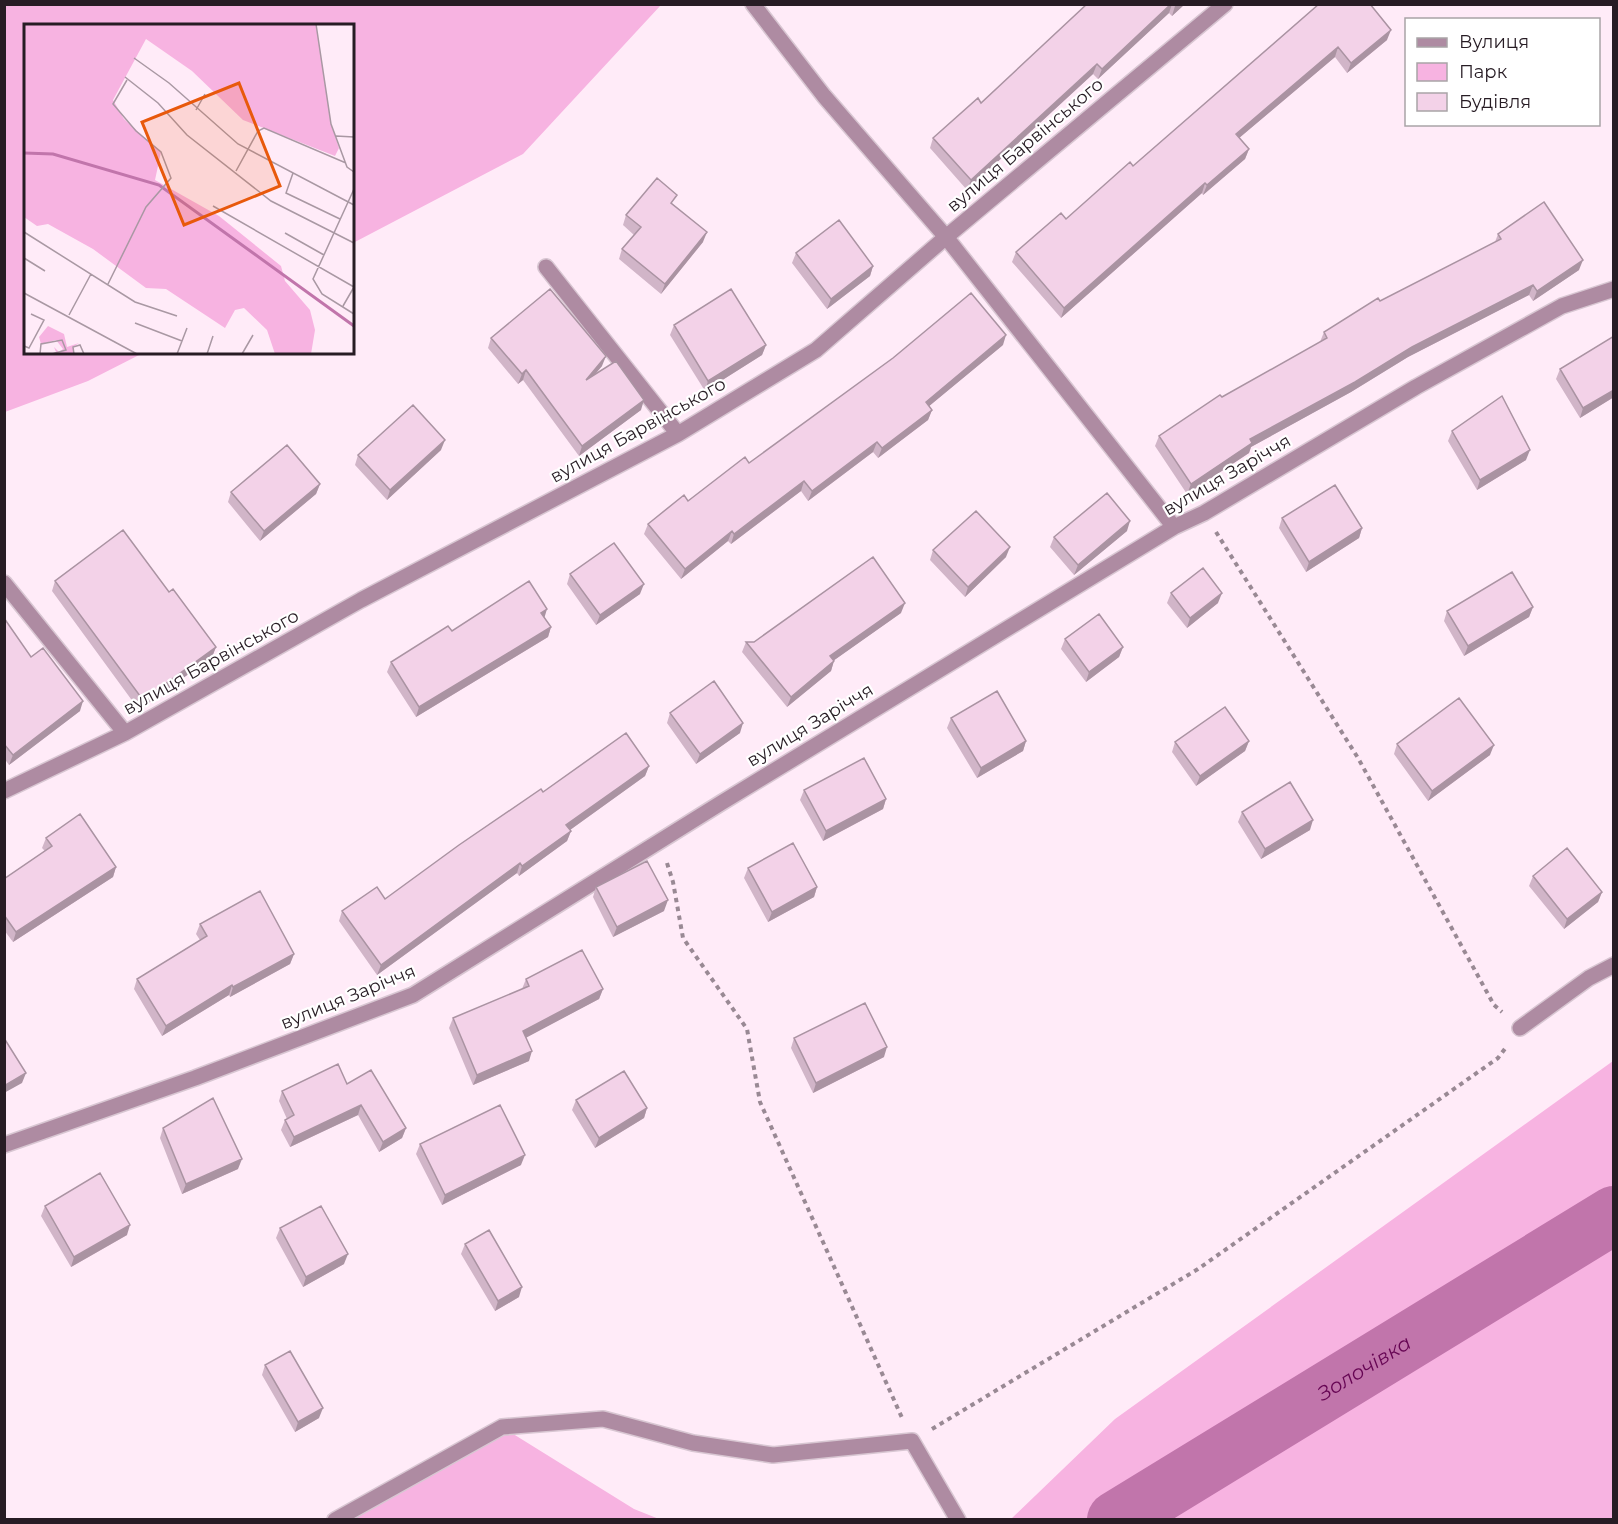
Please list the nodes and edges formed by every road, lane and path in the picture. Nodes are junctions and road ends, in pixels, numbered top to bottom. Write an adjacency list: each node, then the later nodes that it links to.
1 (753, 4): 3 (street)
2 (1226, 4): 3 (street, вулиця Барвінського)
3 (946, 237): 6 (street, вулиця Барвінського); 8 (street)
4 (546, 267): 6 (street)
5 (1614, 289): 7 (street, вулиця Заріччя)
6 (678, 434): 10 (street, вулиця Барвінського)
7 (1204, 513): 8 (street, вулиця Заріччя); 14 (path)
8 (1174, 527): 12 (street, вулиця Заріччя)
9 (4, 583): 10 (street)
10 (125, 733): 11 (street, вулиця Барвінського)
11 (4, 791)
12 (661, 842): 15 (street, вулиця Заріччя); 16 (path)
13 (1614, 965): 14 (street)
14 (1520, 1028): 16 (path)
15 (4, 1145)
16 (912, 1441): 17 (street); 18 (street)
17 (335, 1520)
18 (958, 1520)

